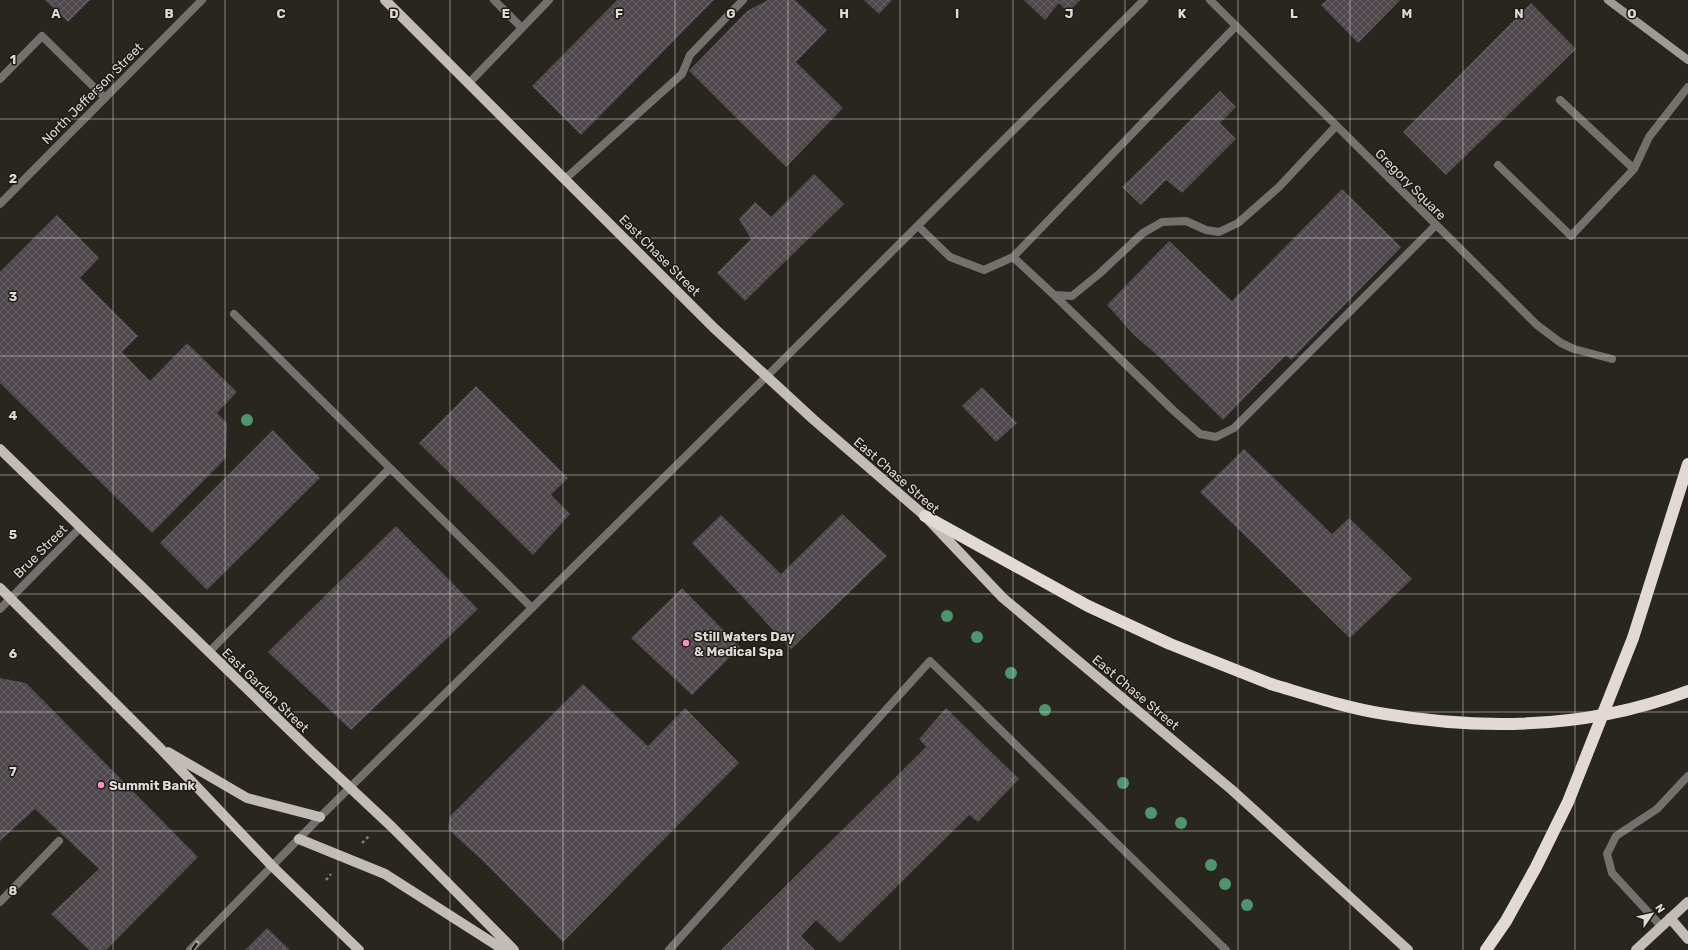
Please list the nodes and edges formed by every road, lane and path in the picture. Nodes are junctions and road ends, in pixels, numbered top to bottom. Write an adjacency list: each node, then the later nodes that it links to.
1 (202, 0): 15 (street, North Jefferson Street)
2 (386, 0): 13 (main road, East Chase Street)
3 (494, 0): 10 (street)
4 (549, 0): 10 (street)
5 (743, 0): 20 (street)
6 (1144, 0): 23 (street)
7 (1210, 0): 9 (street, Gregory Square)
8 (1608, 0): 11 (main road)
9 (1236, 26): 17 (street, Gregory Square); 24 (street)
10 (522, 28): 13 (street)
11 (1688, 60)
12 (0, 79): 15 (street)
13 (469, 83): 20 (main road, East Chase Street)
14 (1688, 87): 19 (street)
15 (105, 98): 21 (street, North Jefferson Street)
16 (1560, 100): 19 (street)
17 (1336, 126): 22 (street, Gregory Square); 25 (street)
18 (1498, 165): 19 (street)
19 (1634, 169)
20 (565, 179): 28 (main road, East Chase Street)
21 (0, 204)
22 (1436, 224): 25 (street); 27 (street, Gregory Square)
23 (918, 226): 24 (street); 28 (street)
24 (1013, 257): 25 (street)
25 (1054, 294)
26 (234, 314): 31 (street)
27 (1612, 359)
28 (767, 376): 32 (main road, East Chase Street); 36 (street)
29 (0, 449): 33 (main road, East Garden Street)
30 (1688, 464): 59 (highway)
31 (390, 468): 36 (street); 38 (street)
32 (925, 516): 39 (highway, bridge); 58 (main road, East Chase Street)
33 (81, 527): 35 (street, Brue Street); 38 (main road, East Garden Street)
34 (0, 588): 35 (main road)
35 (10, 599): 37 (street, Brue Street); 40 (main road)
36 (532, 608): 42 (street)
37 (0, 609)
38 (209, 652): 42 (main road, East Garden Street)
39 (1688, 691)
40 (158, 746): 43 (main road); 46 (main road)
41 (1688, 776): 50 (street)
42 (350, 789): 43 (street); 55 (main road, East Garden Street)
43 (320, 817): 44 (street)
44 (299, 839): 46 (street); 54 (main road)
45 (59, 842): 47 (street)
46 (272, 866): 52 (street); 53 (main road)
47 (0, 902)
48 (1688, 902): 49 (main road)
49 (1670, 918): 50 (main road); 51 (main road)
50 (1661, 926): 60 (main road)
51 (1688, 939)
52 (190, 950)
53 (359, 950)
54 (504, 950)
55 (514, 950)
56 (669, 950): 57 (street)
57 (1226, 950)
58 (1408, 950)
59 (1486, 950)
60 (1636, 950)

